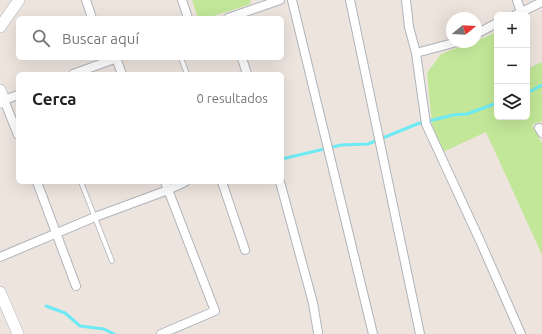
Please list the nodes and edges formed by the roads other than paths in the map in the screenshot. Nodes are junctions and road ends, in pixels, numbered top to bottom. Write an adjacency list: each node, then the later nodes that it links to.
1 (19, 0): 16 (street)
2 (86, 0): 12 (street)
3 (182, 0): 13 (street)
4 (280, 0): 14 (street)
5 (292, 0): 46 (street)
6 (350, 0): 47 (street)
7 (406, 0): 19 (street)
8 (517, 0): 10 (street)
9 (542, 2): 11 (street)
10 (518, 12)
11 (522, 12)
12 (91, 16)
13 (187, 16)
14 (235, 16)
15 (494, 25): 17 (street)
16 (0, 26)
17 (482, 31)
18 (446, 45): 19 (street)
19 (416, 53): 48 (street)
20 (107, 60): 24 (street)
21 (117, 60): 25 (street)
22 (182, 60): 26 (lane)
23 (243, 60): 27 (street)
24 (78, 72)
25 (121, 72)
26 (186, 72)
27 (246, 72)
28 (16, 95): 29 (street)
29 (1, 97): 30 (street)
30 (16, 130)
31 (38, 184): 37 (street)
32 (82, 184): 36 (lane)
33 (223, 184): 38 (street)
34 (281, 184): 43 (street)
35 (167, 186): 36 (street); 45 (street)
36 (95, 217): 37 (street); 40 (lane)
37 (57, 234): 39 (street); 41 (street)
38 (245, 250)
39 (0, 257)
40 (112, 261)
41 (76, 286)
42 (0, 292): 44 (street)
43 (318, 333)
44 (18, 334)
45 (161, 334)
46 (374, 334)
47 (420, 334)
48 (521, 334)

